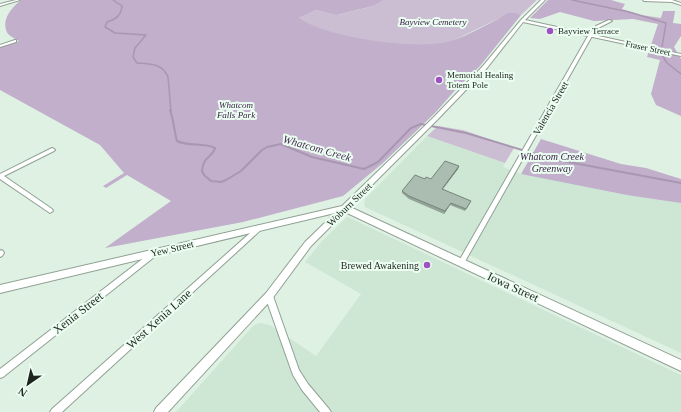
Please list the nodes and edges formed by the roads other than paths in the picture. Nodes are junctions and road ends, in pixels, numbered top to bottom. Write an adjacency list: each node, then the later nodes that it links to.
1 (19, 0): 6 (street)
2 (543, 0): 7 (street, Woburn Street)
3 (644, 0): 4 (street)
4 (671, 1): 5 (street)
5 (681, 4)
6 (0, 5)
7 (522, 21): 9 (street, Fraser Street); 15 (street, Woburn Street)
8 (610, 21): 9 (street)
9 (590, 36): 12 (street, Fraser Street); 19 (street, Valencia Street)
10 (15, 41): 11 (street)
11 (0, 46)
12 (681, 55)
13 (52, 150): 14 (street)
14 (0, 176): 16 (street)
15 (344, 208): 17 (street, Yew Street); 19 (street, Iowa Street); 21 (street, Woburn Street)
16 (50, 211)
17 (262, 226): 18 (street, Yew Street); 24 (street, West Xenia Lane)
18 (157, 252): 20 (street, Yew Street); 23 (street, Xenia Street)
19 (461, 263): 22 (street, Iowa Street)
20 (0, 289)
21 (269, 296): 25 (street, Woburn Street); 26 (street)
22 (681, 366)
23 (0, 374)
24 (55, 412)
25 (160, 412)
26 (326, 412)

